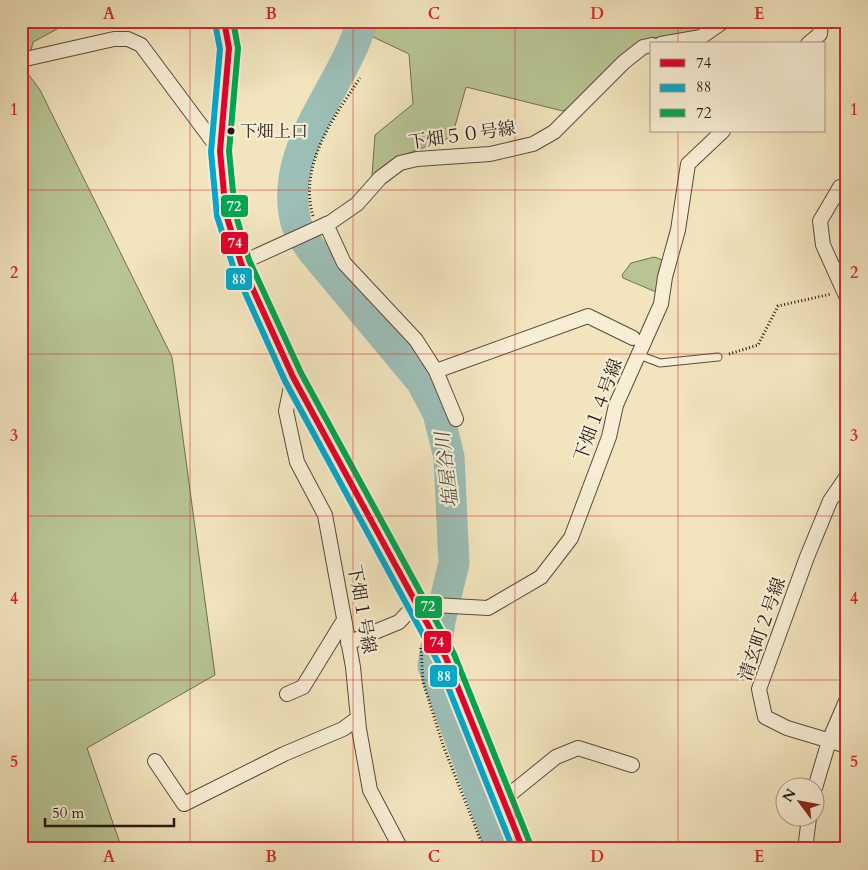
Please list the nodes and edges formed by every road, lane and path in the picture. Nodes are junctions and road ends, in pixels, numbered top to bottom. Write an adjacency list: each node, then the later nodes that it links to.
1 (224, 21): 10 (street)
2 (724, 21): 4 (street)
3 (822, 21): 5 (street)
4 (672, 42)
5 (810, 42)
6 (650, 45): 12 (street, 下畑５０号線)
7 (21, 60): 10 (street)
8 (360, 78): 12 (path)
9 (722, 132): 16 (street, 下畑１４号線)
10 (220, 151): 13 (street)
11 (847, 186): 14 (street)
12 (319, 227): 13 (street, 下畑５０号線); 18 (street)
13 (241, 263): 19 (street)
14 (845, 294): 17 (path)
15 (633, 338): 18 (street)
16 (639, 355): 17 (lane); 22 (street, 下畑１４号線)
17 (718, 357)
18 (436, 370): 20 (street)
19 (293, 377): 22 (street); 23 (street, 下畑１号線)
20 (456, 419)
21 (847, 476): 29 (street, 清玄町２号線)
22 (423, 604): 24 (street); 25 (street)
23 (344, 620): 25 (street, 下畑１号線); 26 (street)
24 (427, 627): 34 (street); 37 (path)
25 (348, 643): 28 (street, 下畑１号線)
26 (287, 694)
27 (847, 699): 29 (street)
28 (358, 718): 31 (street); 36 (street, 下畑１号線)
29 (830, 741): 30 (street, 清玄町２号線); 33 (street)
30 (847, 746)
31 (154, 761)
32 (632, 766): 34 (street)
33 (818, 778)
34 (504, 799): 38 (street)
35 (807, 828): 39 (street)
36 (400, 849)
37 (484, 849)
38 (523, 849)
39 (805, 849)

